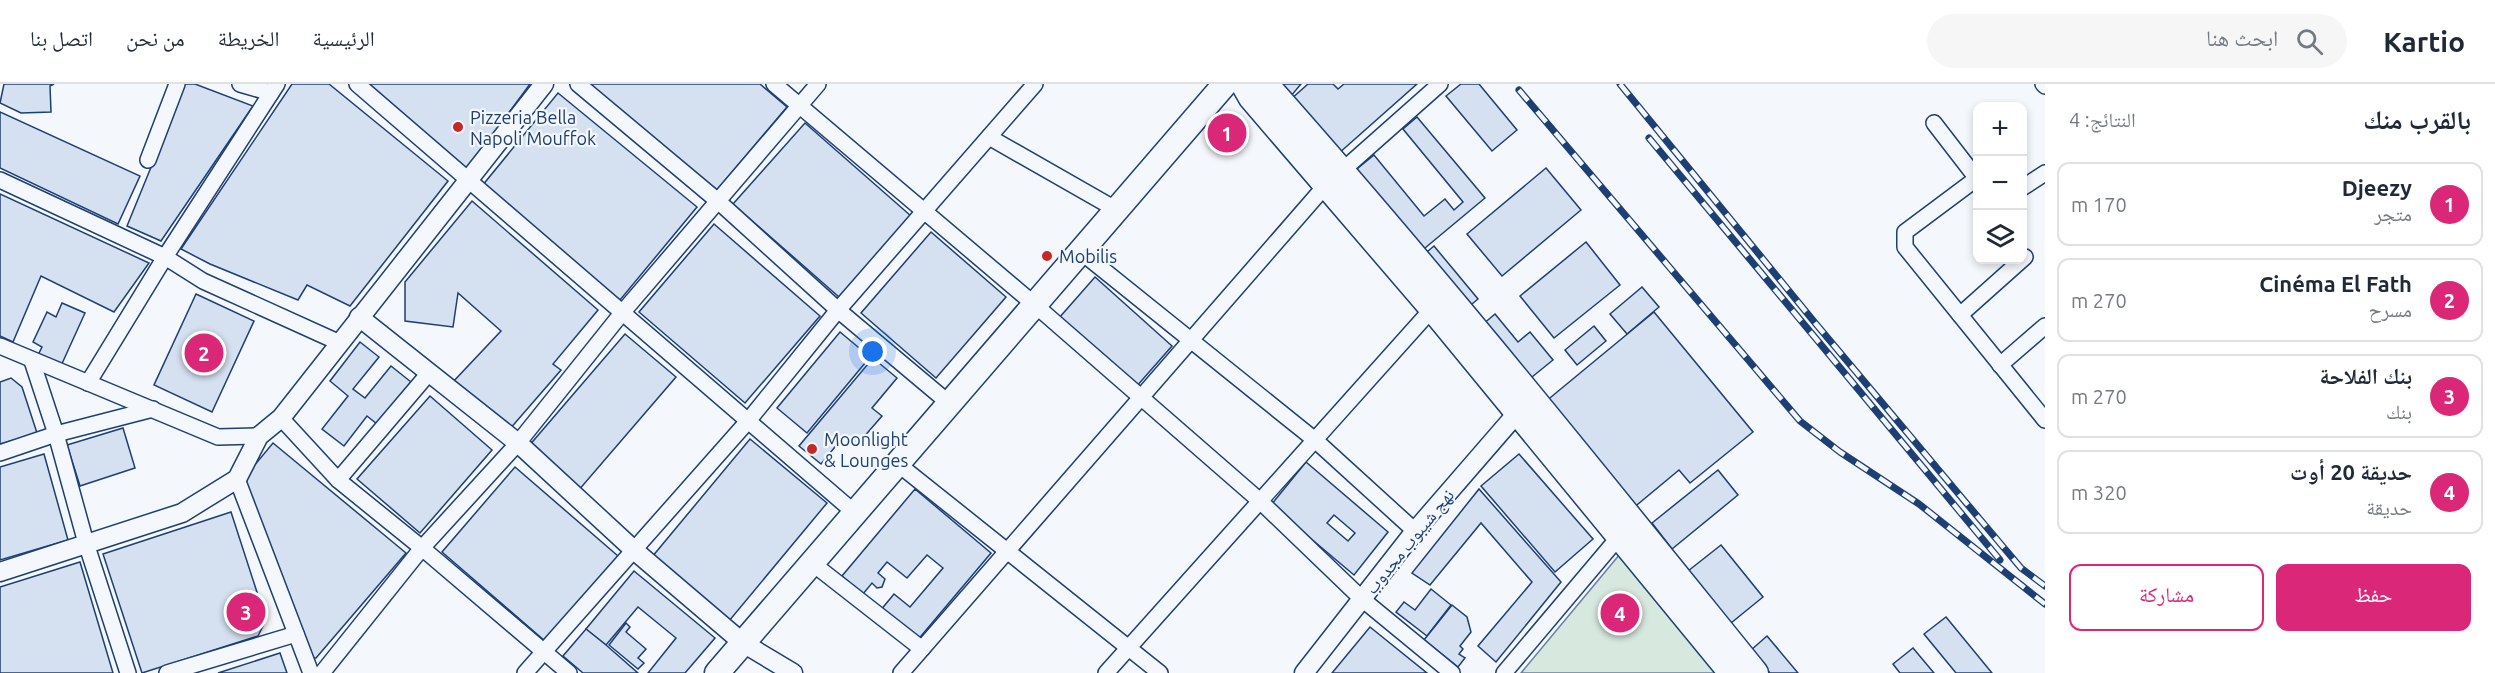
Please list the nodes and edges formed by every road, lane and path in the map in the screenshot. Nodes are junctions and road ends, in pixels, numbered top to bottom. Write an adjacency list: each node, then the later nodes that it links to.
1 (177, 84): 17 (street)
2 (240, 84): 13 (street)
3 (357, 84): 22 (street)
4 (544, 84): 22 (street)
5 (578, 84): 25 (street)
6 (774, 84): 14 (street)
7 (818, 84): 14 (street)
8 (1035, 84): 16 (street)
9 (1225, 84): 26 (main road)
10 (1243, 84): 20 (main road)
11 (1266, 84): 20 (main road)
12 (1440, 84): 20 (street)
13 (274, 89): 29 (street)
14 (799, 106): 25 (street); 27 (street)
15 (1934, 123): 19 (street)
16 (989, 137): 26 (street); 27 (street)
17 (148, 160)
18 (2045, 173): 24 (street)
19 (1973, 174)
20 (1335, 178): 31 (main road); 38 (street)
21 (0, 180): 29 (street)
22 (467, 180): 34 (street); 36 (street)
23 (1973, 182): 35 (street)
24 (2027, 185)
25 (719, 202): 33 (street); 34 (street)
26 (1117, 210): 28 (main road)
27 (925, 211): 32 (street); 33 (street)
28 (1081, 252): 32 (main road); 38 (street)
29 (165, 257): 39 (street); 44 (street)
30 (2017, 264): 35 (street)
31 (1441, 304): 47 (main road); 54 (street)
32 (1035, 305): 45 (street); 46 (main road)
33 (838, 310): 46 (street); 51 (street)
34 (622, 313): 51 (street); 55 (street)
35 (1960, 315): 42 (street)
36 (359, 317): 39 (street); 43 (street)
37 (2045, 326): 42 (street)
38 (1193, 341): 45 (street); 54 (street)
39 (340, 343): 49 (street)
40 (0, 346): 41 (street)
41 (32, 361): 44 (street); 52 (street)
42 (2000, 365): 50 (street)
43 (429, 373): 55 (street); 59 (street)
44 (88, 384): 48 (street)
45 (1142, 399): 60 (street); 67 (street)
46 (950, 404): 57 (main road)
47 (1525, 404): 62 (main road); 63 (street, نهج شيبوب مجدوب)
48 (153, 409): 52 (street); 53 (street)
49 (281, 418): 53 (street); 59 (street)
50 (2045, 420)
51 (748, 421): 61 (street); 66 (street)
52 (56, 434): 56 (street); 64 (street)
53 (259, 436): 58 (street)
54 (1315, 440): 60 (street); 63 (street)
55 (518, 443): 65 (street); 66 (street)
56 (0, 453)
57 (898, 464): 61 (main road); 67 (street)
58 (237, 479): 64 (street); 71 (street)
59 (338, 480): 65 (street)
60 (1260, 501): 70 (street); 73 (street)
61 (855, 513): 68 (main road)
62 (1626, 528): 89 (street); 90 (main road); 91 (main road)
63 (1415, 531): 70 (street, نهج شيبوب مجدوب)
64 (86, 543): 69 (street); 76 (street)
65 (422, 548): 75 (street); 79 (street)
66 (635, 551): 72 (street); 75 (street)
67 (1007, 552): 73 (street); 74 (street)
68 (812, 563): 72 (main road); 74 (street)
69 (0, 572)
70 (1362, 599): 87 (street, نهج شيبوب مجدوب); 88 (street)
71 (296, 634): 77 (street); 78 (street)
72 (743, 643): 82 (main road); 83 (street)
73 (1129, 646): 85 (street); 86 (street)
74 (922, 649): 84 (street)
75 (545, 652): 80 (street); 81 (street)
76 (128, 673)
77 (167, 673)
78 (311, 673)
79 (322, 673)
80 (525, 673)
81 (569, 673)
82 (717, 673)
83 (793, 673)
84 (901, 673)
85 (1106, 673)
86 (1160, 673)
87 (1304, 673)
88 (1452, 673)
89 (1504, 673)
90 (1731, 673)
91 (1756, 673)

